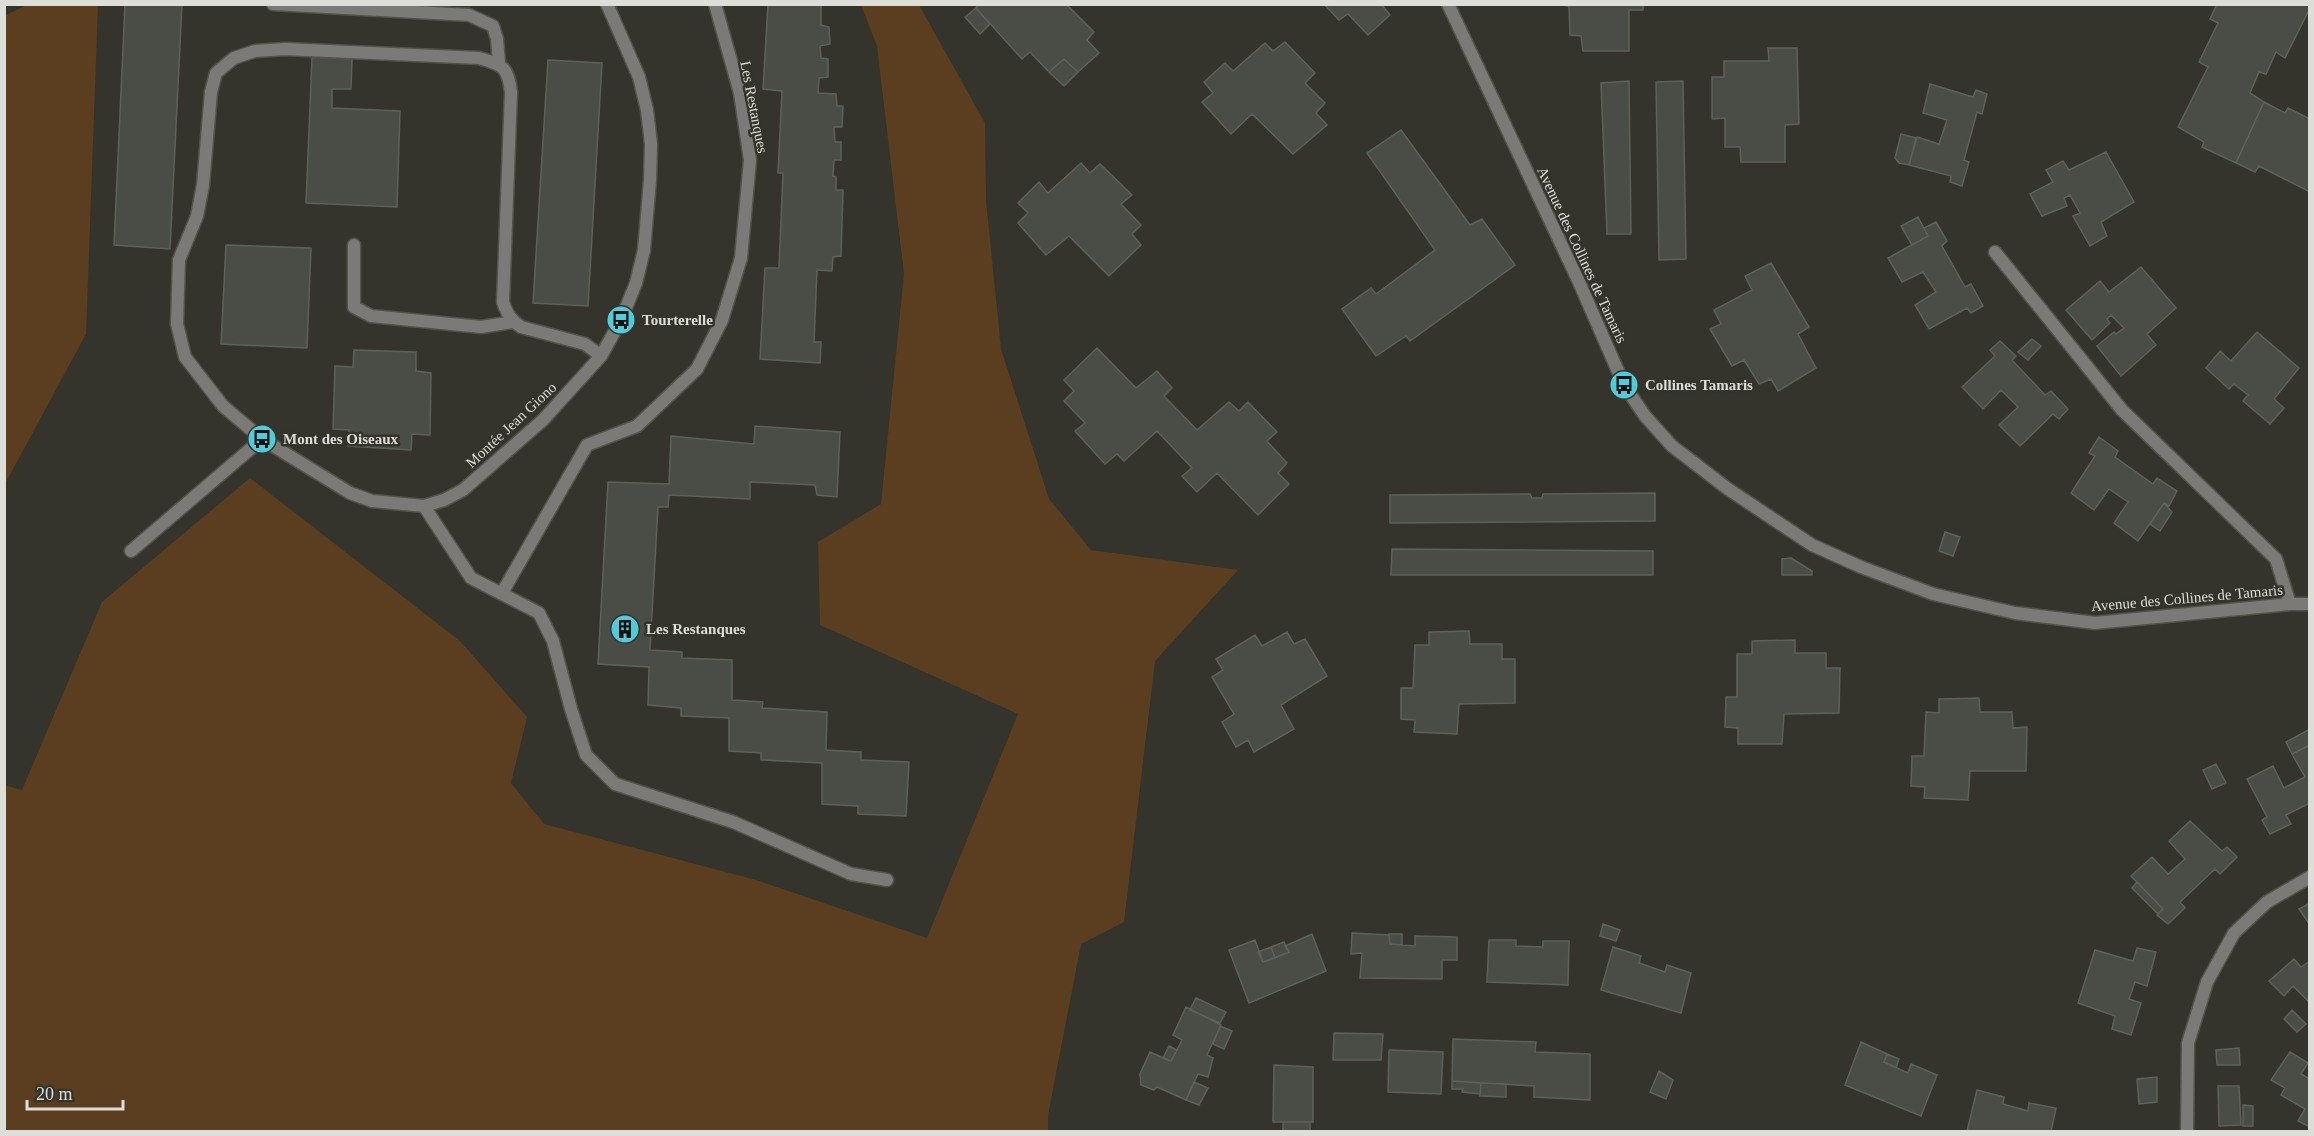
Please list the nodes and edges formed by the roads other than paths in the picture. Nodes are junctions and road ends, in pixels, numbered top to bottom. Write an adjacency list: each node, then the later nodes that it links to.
1 (273, 4): 5 (street)
2 (607, 4): 9 (street, Montée Jean Giono)
3 (715, 4): 13 (street, Les Restanques)
4 (1448, 4): 14 (street, Avenue des Collines de Tamaris)
5 (499, 63): 8 (street); 10 (street)
6 (354, 244): 8 (street)
7 (1995, 252): 14 (street)
8 (513, 322): 9 (street)
9 (601, 356): 11 (street, Montée Jean Giono)
10 (262, 439): 11 (street, Montée Jean Giono); 12 (street)
11 (424, 506): 13 (street)
12 (131, 551)
13 (502, 593): 17 (street)
14 (2290, 604): 15 (street, Avenue des Collines de Tamaris)
15 (2310, 604)
16 (2310, 877): 18 (street)
17 (887, 880)
18 (2187, 1131)

